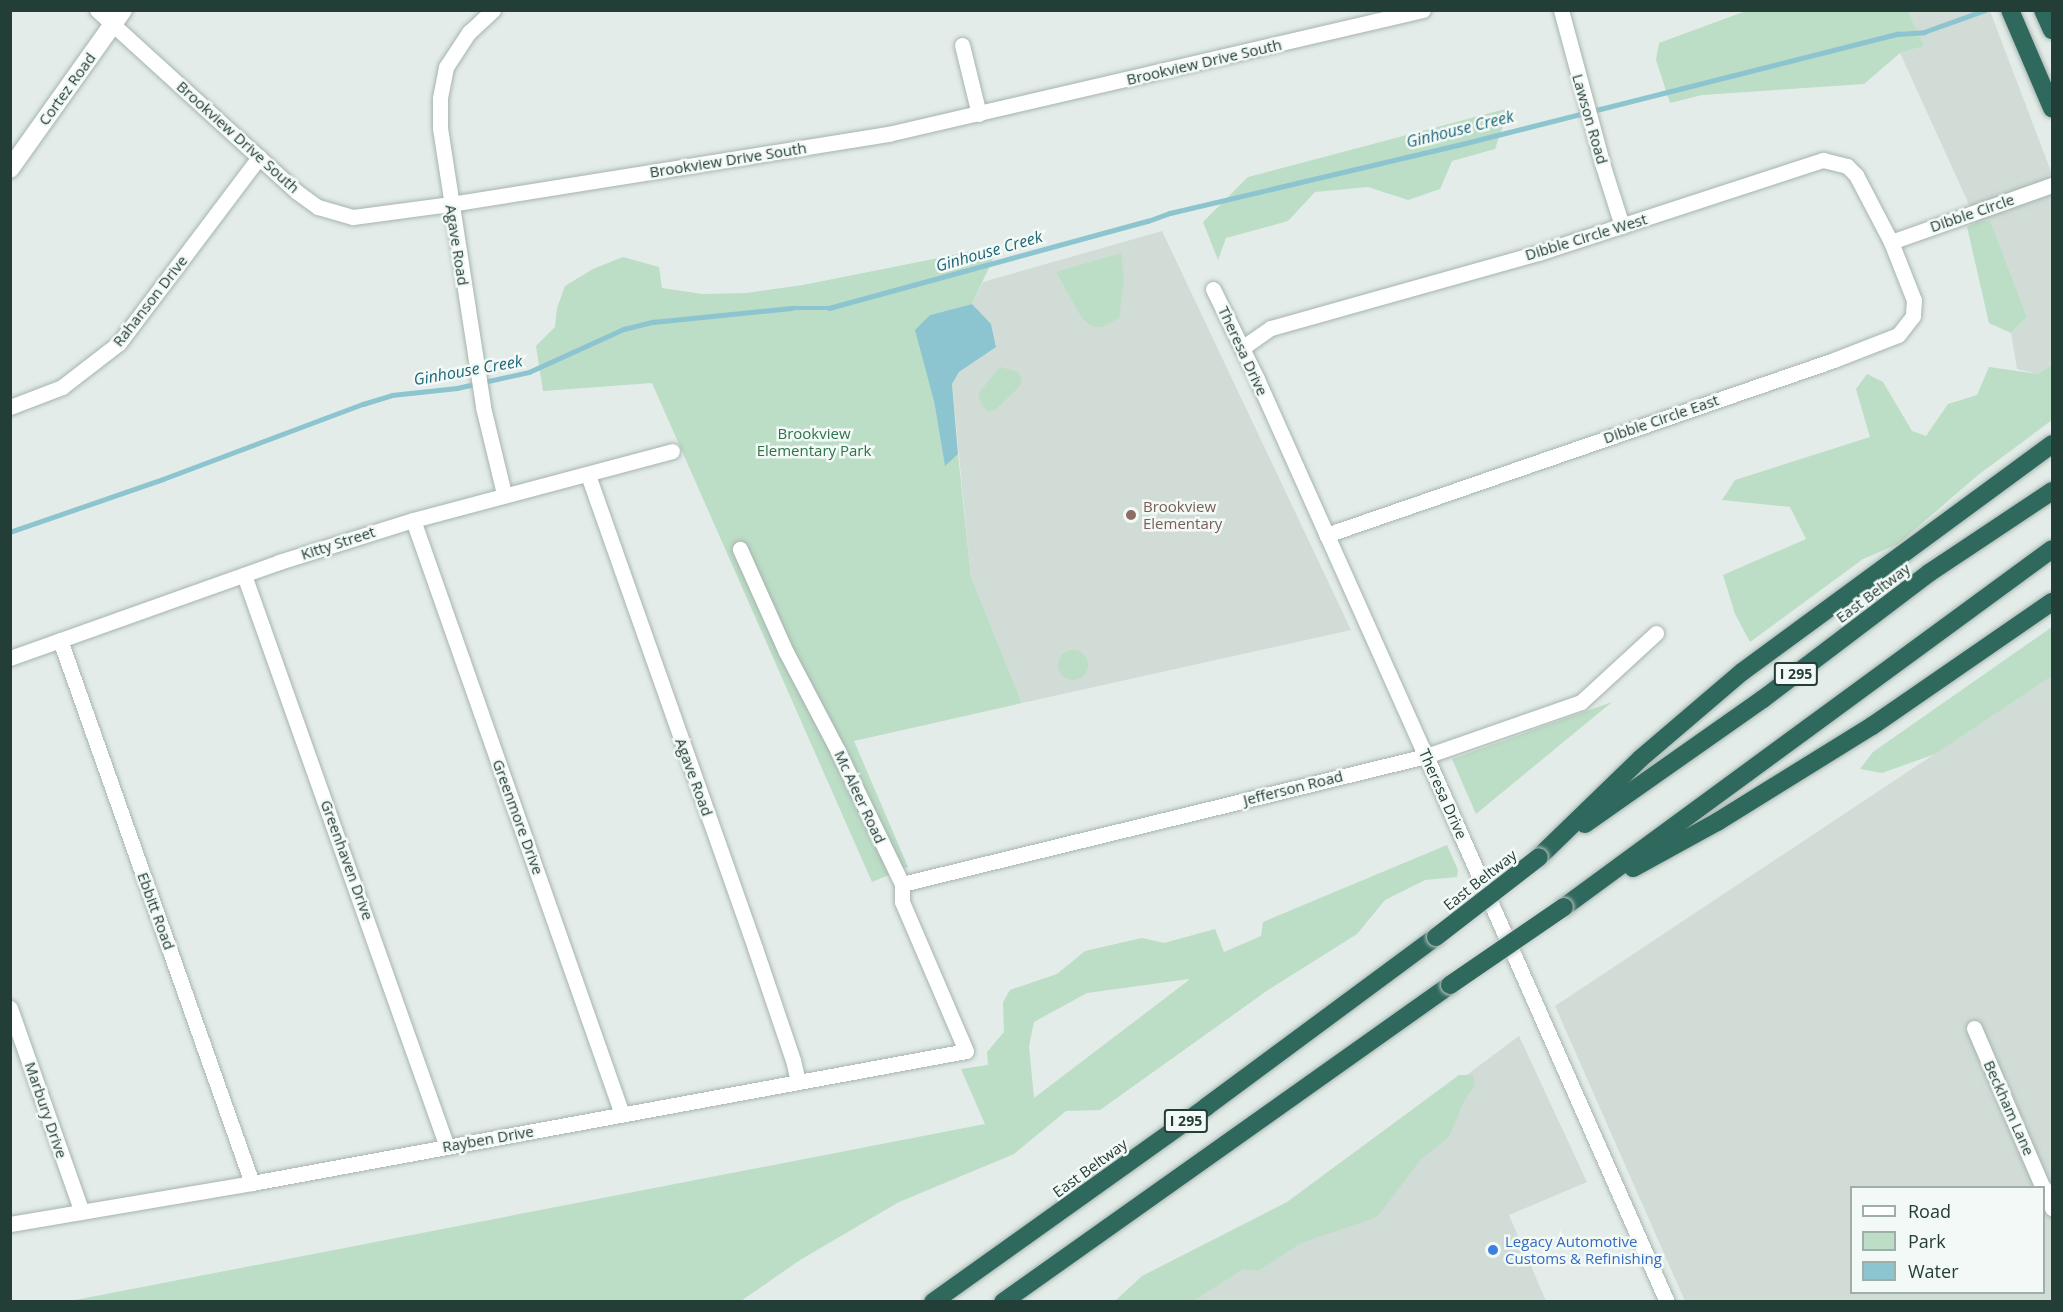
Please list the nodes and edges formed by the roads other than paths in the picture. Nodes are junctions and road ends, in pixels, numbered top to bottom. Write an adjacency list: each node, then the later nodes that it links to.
1 (97, 10): 8 (street, Brookview Drive South)
2 (493, 10): 16 (street, Agave Road)
3 (1423, 10): 7 (street, Brookview Drive South)
4 (1561, 10): 17 (street, Lawson Road)
5 (2010, 10): 11 (highway)
6 (2043, 10): 9 (highway)
7 (1367, 17): 12 (street, Brookview Drive South)
8 (118, 18): 13 (street, Brookview Drive South); 14 (street, Cortez Road)
9 (2052, 30)
10 (962, 45): 12 (street)
11 (2052, 108)
12 (979, 114): 16 (street, Brookview Drive South)
13 (259, 157): 16 (street, Brookview Drive South); 21 (street, Rahanson Drive)
14 (10, 169)
15 (2052, 185): 18 (street, Dibble Circle)
16 (451, 204): 26 (street, Agave Road)
17 (1622, 226): 18 (street, Dibble Circle West); 20 (street, Dibble Circle West)
18 (1891, 242): 28 (street, Dibble Circle East)
19 (1213, 289): 20 (street, Theresa Drive)
20 (1242, 348): 28 (street, Theresa Drive)
21 (10, 407)
22 (2052, 444): 37 (highway)
23 (672, 451): 24 (street, Kitty Street)
24 (588, 474): 26 (street, Kitty Street); 43 (street, Agave Road)
25 (2052, 491): 37 (highway, East Beltway / I 295)
26 (504, 494): 27 (street, Kitty Street)
27 (413, 520): 31 (street, Kitty Street); 44 (street, Greenmore Drive)
28 (1326, 535): 36 (street, Theresa Drive)
29 (740, 549): 38 (street, Mc Aleer Road)
30 (2052, 549): 39 (highway, I 295)
31 (244, 575): 34 (street, Kitty Street); 45 (street, Greenhaven Drive)
32 (2052, 602): 39 (highway)
33 (1656, 633): 36 (street, Jefferson Road)
34 (60, 640): 35 (street, Kitty Street); 46 (street, Ebbitt Road)
35 (10, 658)
36 (1426, 756): 38 (street, Jefferson Road); 54 (street, Theresa Drive)
37 (1539, 857): 52 (highway, East Beltway / I 295, bridge)
38 (902, 884): 42 (street, Mc Aleer Road)
39 (1564, 907): 53 (highway, I 295, bridge)
40 (10, 1008): 50 (street, Marbury Drive)
41 (1974, 1028): 47 (street, Beckham Lane)
42 (966, 1051): 43 (street, Rayben Drive)
43 (798, 1081): 44 (street, Rayben Drive)
44 (622, 1114): 45 (street, Rayben Drive)
45 (447, 1146): 46 (street, Rayben Drive)
46 (252, 1183): 50 (street, Rayben Drive)
47 (2042, 1186)
48 (2045, 1192): 49 (street, Beckham Lane)
49 (2052, 1208)
50 (82, 1212): 51 (street, Rayben Drive)
51 (10, 1224)
52 (933, 1302)
53 (1003, 1302)
54 (1667, 1302)

